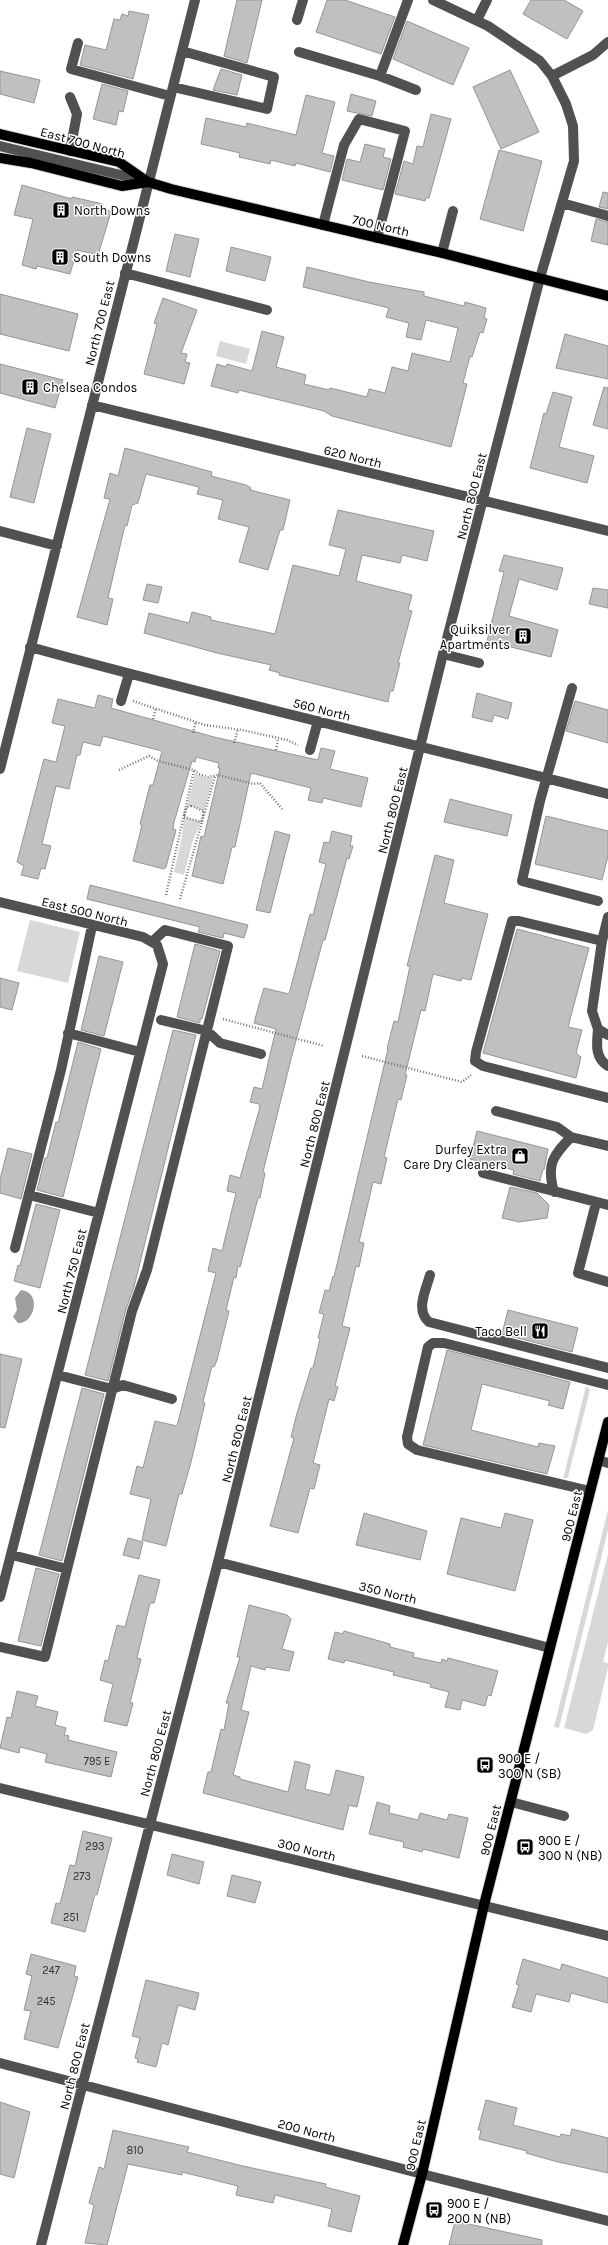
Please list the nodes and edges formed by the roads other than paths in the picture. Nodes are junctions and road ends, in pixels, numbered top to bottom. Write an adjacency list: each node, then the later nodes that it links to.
1 (195, 0): 10 (street, North 700 East)
2 (303, 0): 6 (street)
3 (408, 0): 12 (street)
4 (433, 0): 7 (street, North 800 East)
5 (487, 0): 7 (street)
6 (298, 20)
7 (477, 20): 13 (street, North 800 East)
8 (608, 42): 13 (street)
9 (78, 43): 15 (street)
10 (182, 51): 15 (street, North 700 East); 15 (street)
11 (299, 52): 12 (street)
12 (380, 76): 14 (street)
13 (552, 76): 22 (street, North 800 East)
14 (416, 90)
15 (172, 91): 21 (street, North 700 East)
16 (70, 97): 19 (street)
17 (0, 134): 19 (main road, East 700 North)
18 (0, 146): 21 (street)
19 (70, 151): 21 (main road, East 700 North)
20 (0, 158): 21 (main road)
21 (148, 182): 25 (main road, 700 North); 28 (street, North 700 East)
22 (562, 203): 24 (street); 29 (street, North 800 East)
23 (453, 211): 27 (street)
24 (608, 216)
25 (324, 225): 26 (main road, 700 North); 26 (street)
26 (377, 238): 27 (main road, 700 North)
27 (442, 253): 29 (main road, 700 North)
28 (125, 273): 31 (street); 32 (street, North 700 East)
29 (540, 278): 30 (main road, 700 North); 33 (street, North 800 East)
30 (608, 296)
31 (267, 310)
32 (92, 405): 33 (street, 620 North); 36 (street, North 700 East)
33 (483, 501): 35 (street, 620 North); 38 (street, North 800 East)
34 (0, 531): 36 (street)
35 (608, 531)
36 (57, 546): 37 (street, North 700 East)
37 (30, 647): 40 (street, 560 North); 46 (street, North 700 East)
38 (443, 654): 39 (street); 44 (street, North 800 East)
39 (479, 664)
40 (129, 674): 42 (street); 43 (street, 560 North)
41 (572, 688): 47 (street)
42 (121, 699)
43 (318, 721): 44 (street, 560 North); 45 (street)
44 (421, 745): 47 (street, 560 North); 86 (street, North 800 East)
45 (310, 749)
46 (0, 769)
47 (547, 778): 48 (street, 560 North); 49 (street)
48 (608, 794)
49 (598, 901)
50 (0, 902): 52 (street, East 500 North)
51 (608, 917): 53 (street)
52 (92, 926): 54 (street, East 500 North); 59 (street)
53 (602, 941): 57 (street); 64 (street)
54 (153, 942): 55 (street, East 500 North); 58 (street)
55 (160, 950): 61 (street, North 750 East)
56 (161, 1020): 58 (street)
57 (598, 1029): 60 (street); 63 (street)
58 (207, 1031): 62 (street); 80 (street)
59 (68, 1033): 61 (street); 70 (street)
60 (608, 1035)
61 (140, 1052): 73 (street, North 750 East)
62 (262, 1054)
63 (608, 1066)
64 (608, 1098)
65 (496, 1111): 66 (street)
66 (571, 1136): 67 (street); 69 (street)
67 (608, 1146)
68 (483, 1173): 69 (street)
69 (554, 1192): 71 (street)
70 (29, 1195): 73 (street); 74 (street)
71 (596, 1203): 72 (street); 76 (street)
72 (608, 1205)
73 (99, 1213): 78 (street, North 750 East)
74 (15, 1248)
75 (430, 1275): 77 (street)
76 (608, 1282)
77 (608, 1368)
78 (58, 1375): 80 (street); 85 (street, North 750 East)
79 (608, 1385): 84 (street)
80 (112, 1388): 81 (street); 87 (street)
81 (172, 1399)
82 (608, 1422): 83 (main road, 900 East)
83 (603, 1461): 84 (main road, 900 East)
84 (590, 1491): 90 (main road, 900 East)
85 (12, 1555): 87 (street); 88 (street, North 750 East)
86 (218, 1562): 90 (street, 350 North); 94 (street, North 800 East)
87 (67, 1568): 89 (street)
88 (0, 1597)
89 (0, 1647)
90 (550, 1648): 92 (main road, 900 East)
91 (0, 1788): 94 (street, 300 North)
92 (511, 1802): 93 (street); 95 (main road, 900 East)
93 (564, 1816)
94 (150, 1824): 95 (street, 300 North); 98 (street, North 800 East)
95 (484, 1905): 96 (street, 300 North); 99 (main road, 900 East)
96 (608, 1936)
97 (0, 2063): 98 (street, 200 North)
98 (82, 2085): 99 (street, 200 North); 101 (street, North 800 East)
99 (422, 2174): 100 (street, 200 North); 102 (main road, 900 East)
100 (608, 2221)
101 (41, 2245)
102 (403, 2245)

